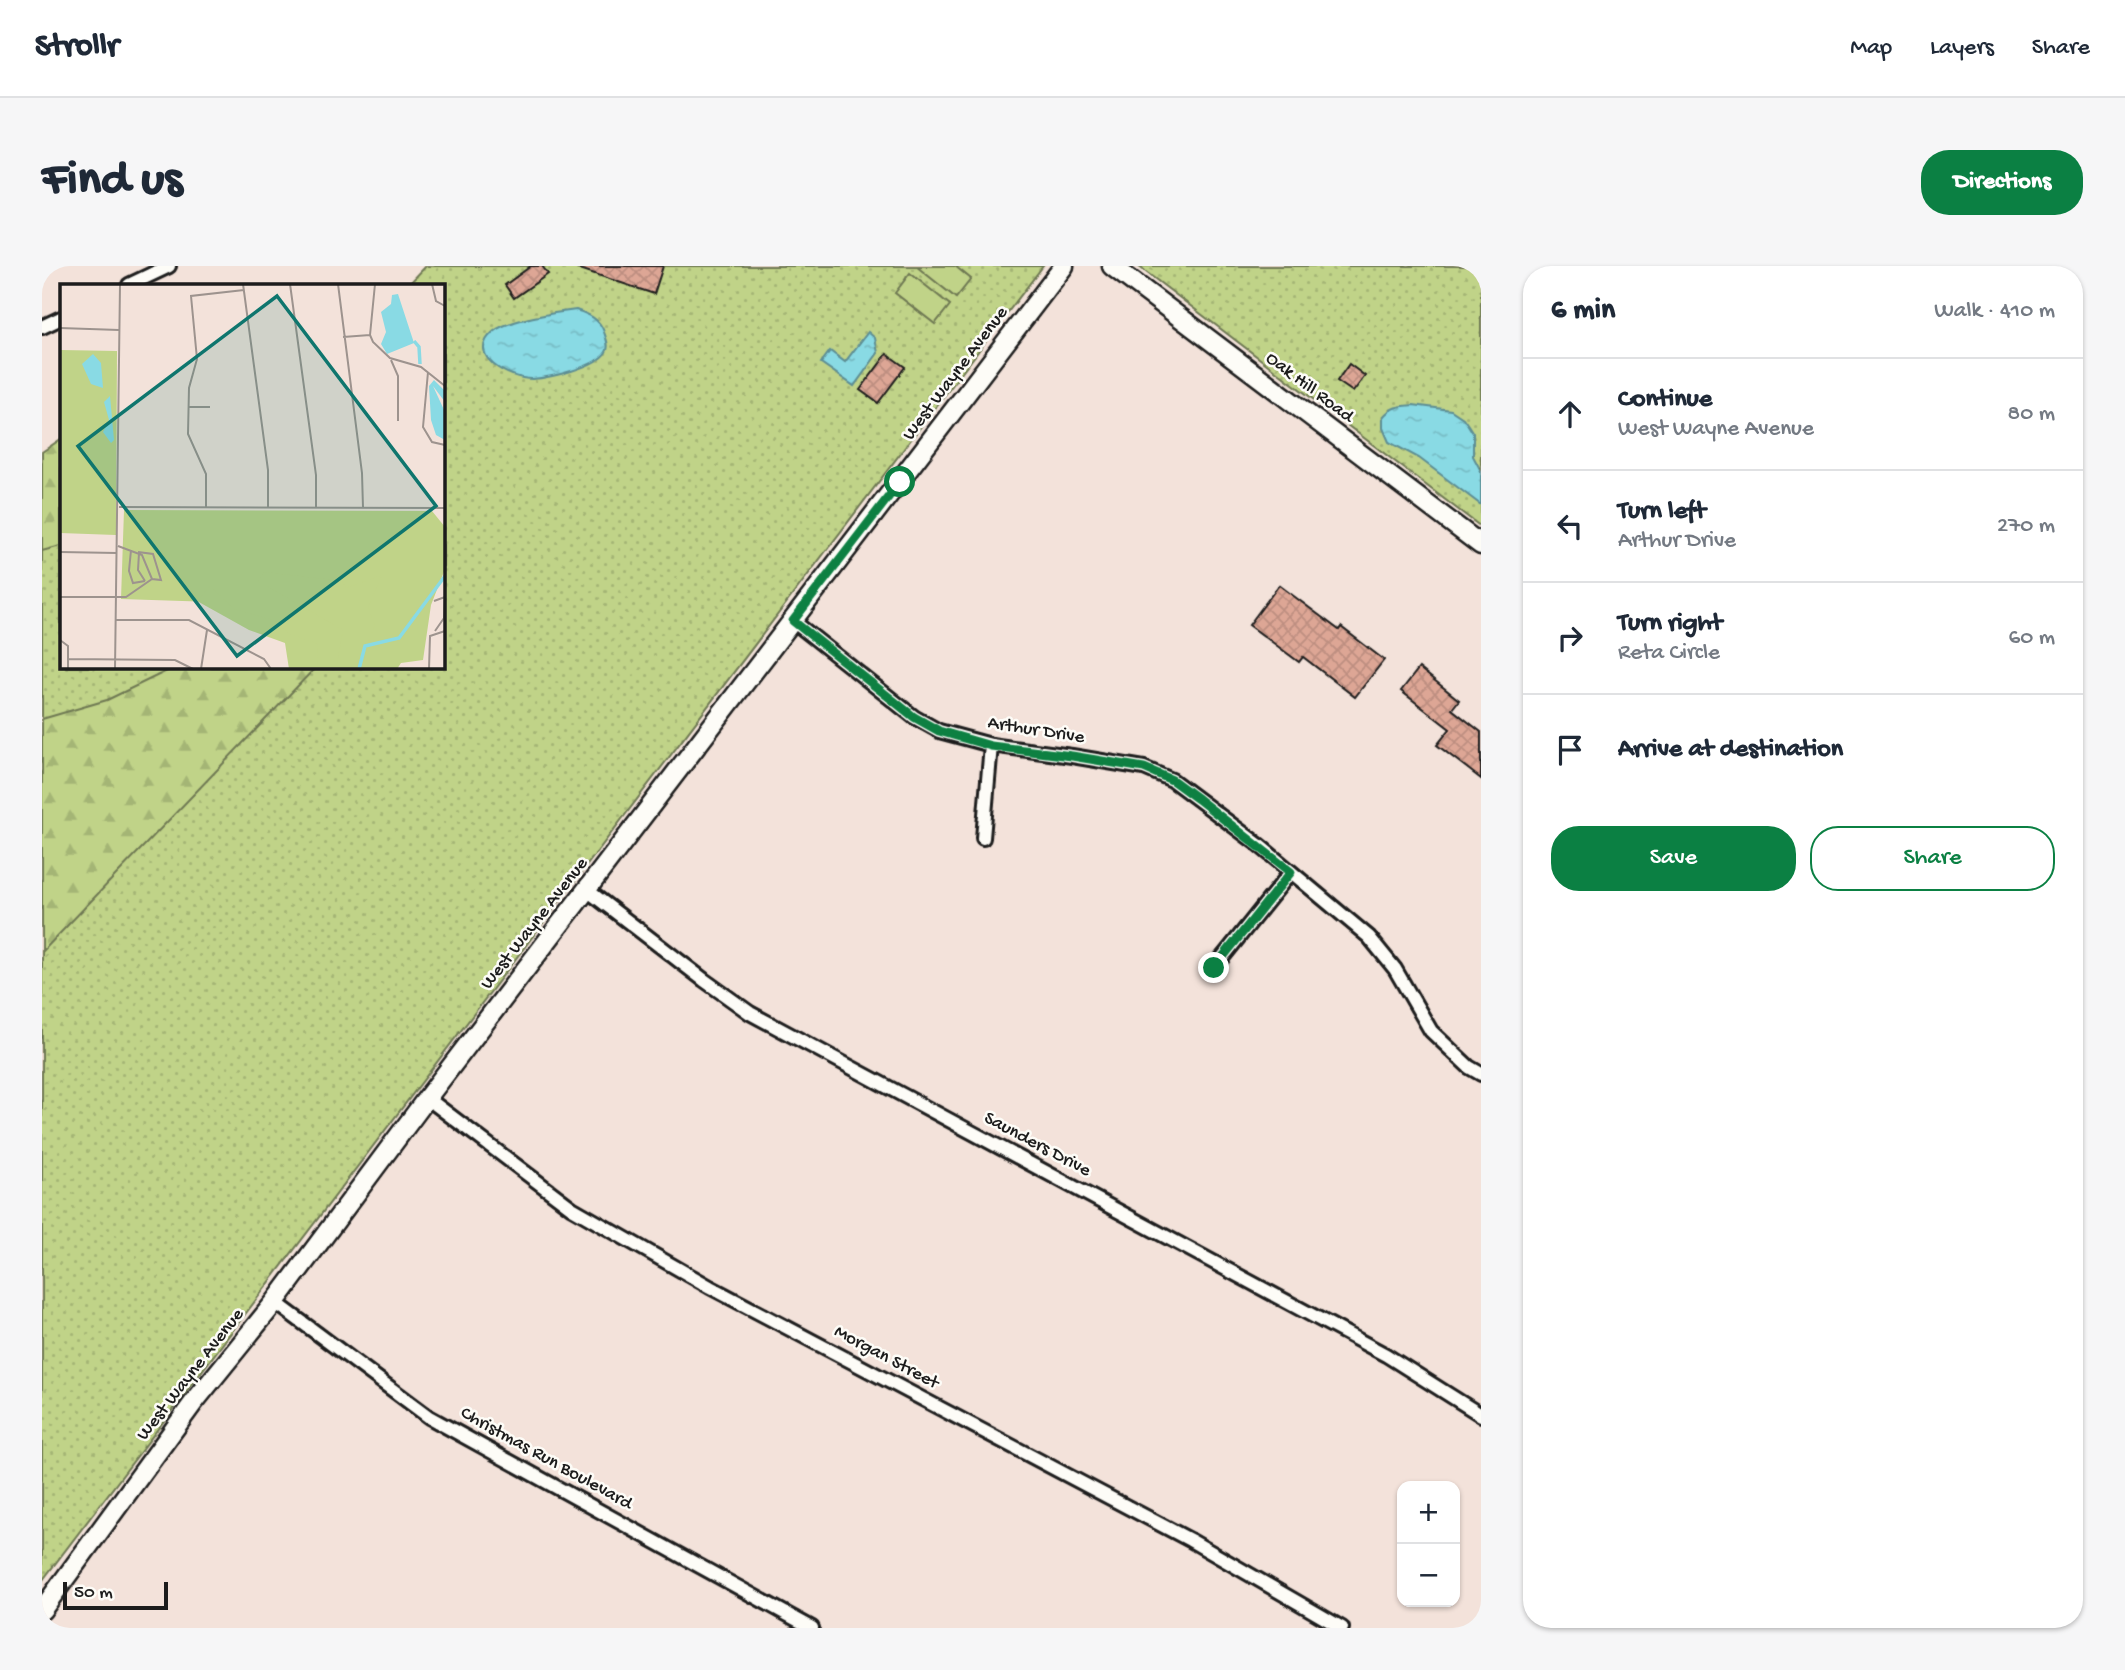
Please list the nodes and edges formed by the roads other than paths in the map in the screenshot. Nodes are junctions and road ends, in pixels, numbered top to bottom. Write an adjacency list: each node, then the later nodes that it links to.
1 (169, 266): 4 (street)
2 (1065, 266): 8 (street, West Wayne Avenue)
3 (1112, 266): 7 (street, Oak Hill Road)
4 (131, 284)
5 (60, 318): 6 (street)
6 (42, 327)
7 (1481, 545)
8 (793, 621): 9 (street, Arthur Drive); 12 (street, West Wayne Avenue)
9 (991, 746): 10 (street); 11 (street, Arthur Drive)
10 (984, 838)
11 (1291, 872): 13 (street); 14 (street, Arthur Drive)
12 (587, 890): 15 (street, West Wayne Avenue); 17 (street, Saunders Drive)
13 (1214, 968)
14 (1481, 1074)
15 (427, 1098): 16 (street, West Wayne Avenue); 20 (street, Morgan Street)
16 (275, 1302): 18 (street, West Wayne Avenue); 19 (street, Christmas Run Boulevard)
17 (1481, 1415)
18 (42, 1610)
19 (812, 1628)
20 (1342, 1628)

